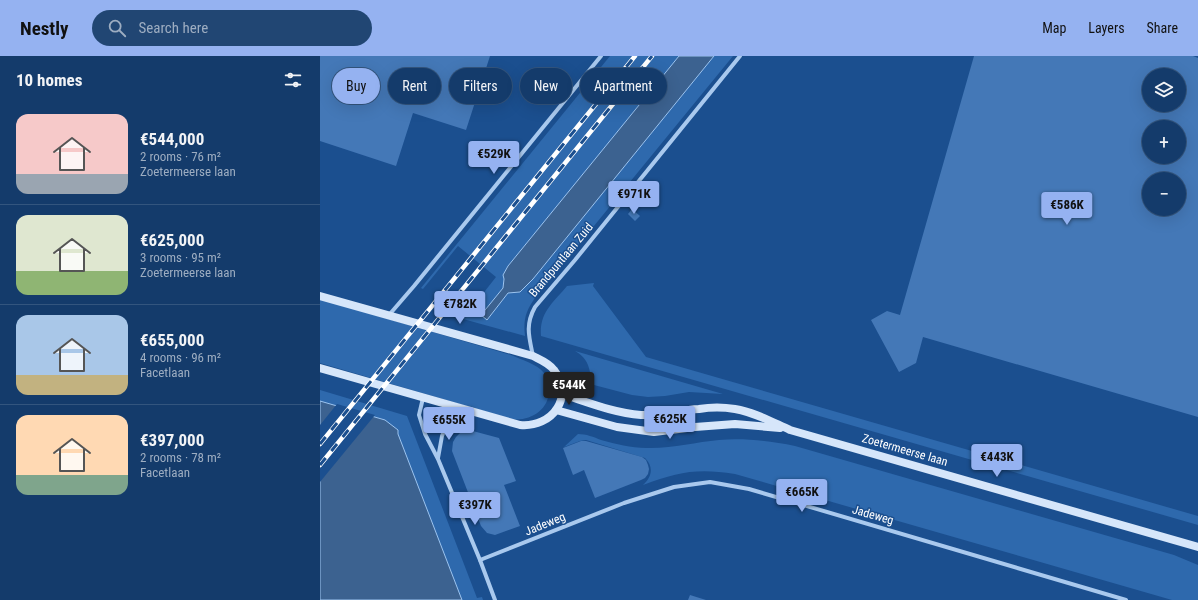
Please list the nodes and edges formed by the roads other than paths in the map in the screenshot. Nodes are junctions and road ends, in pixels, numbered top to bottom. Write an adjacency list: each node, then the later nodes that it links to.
1 (601, 56): 4 (street)
2 (740, 56): 5 (street, Brandpuntlaan Zuid)
3 (320, 296): 4 (street)
4 (389, 315): 5 (street)
5 (533, 356): 7 (street)
6 (320, 368): 8 (street)
7 (562, 394): 10 (street); 11 (street, Zoetermeerse laan)
8 (423, 398): 9 (street); 12 (street)
9 (454, 407): 10 (street); 12 (street)
10 (556, 410): 11 (street, Zoetermeerse laan)
11 (790, 430): 13 (street, Zoetermeerse laan)
12 (438, 459): 14 (street)
13 (1198, 547)
14 (480, 560): 15 (street); 16 (street, Jadeweg)
15 (495, 600)
16 (1126, 600)

